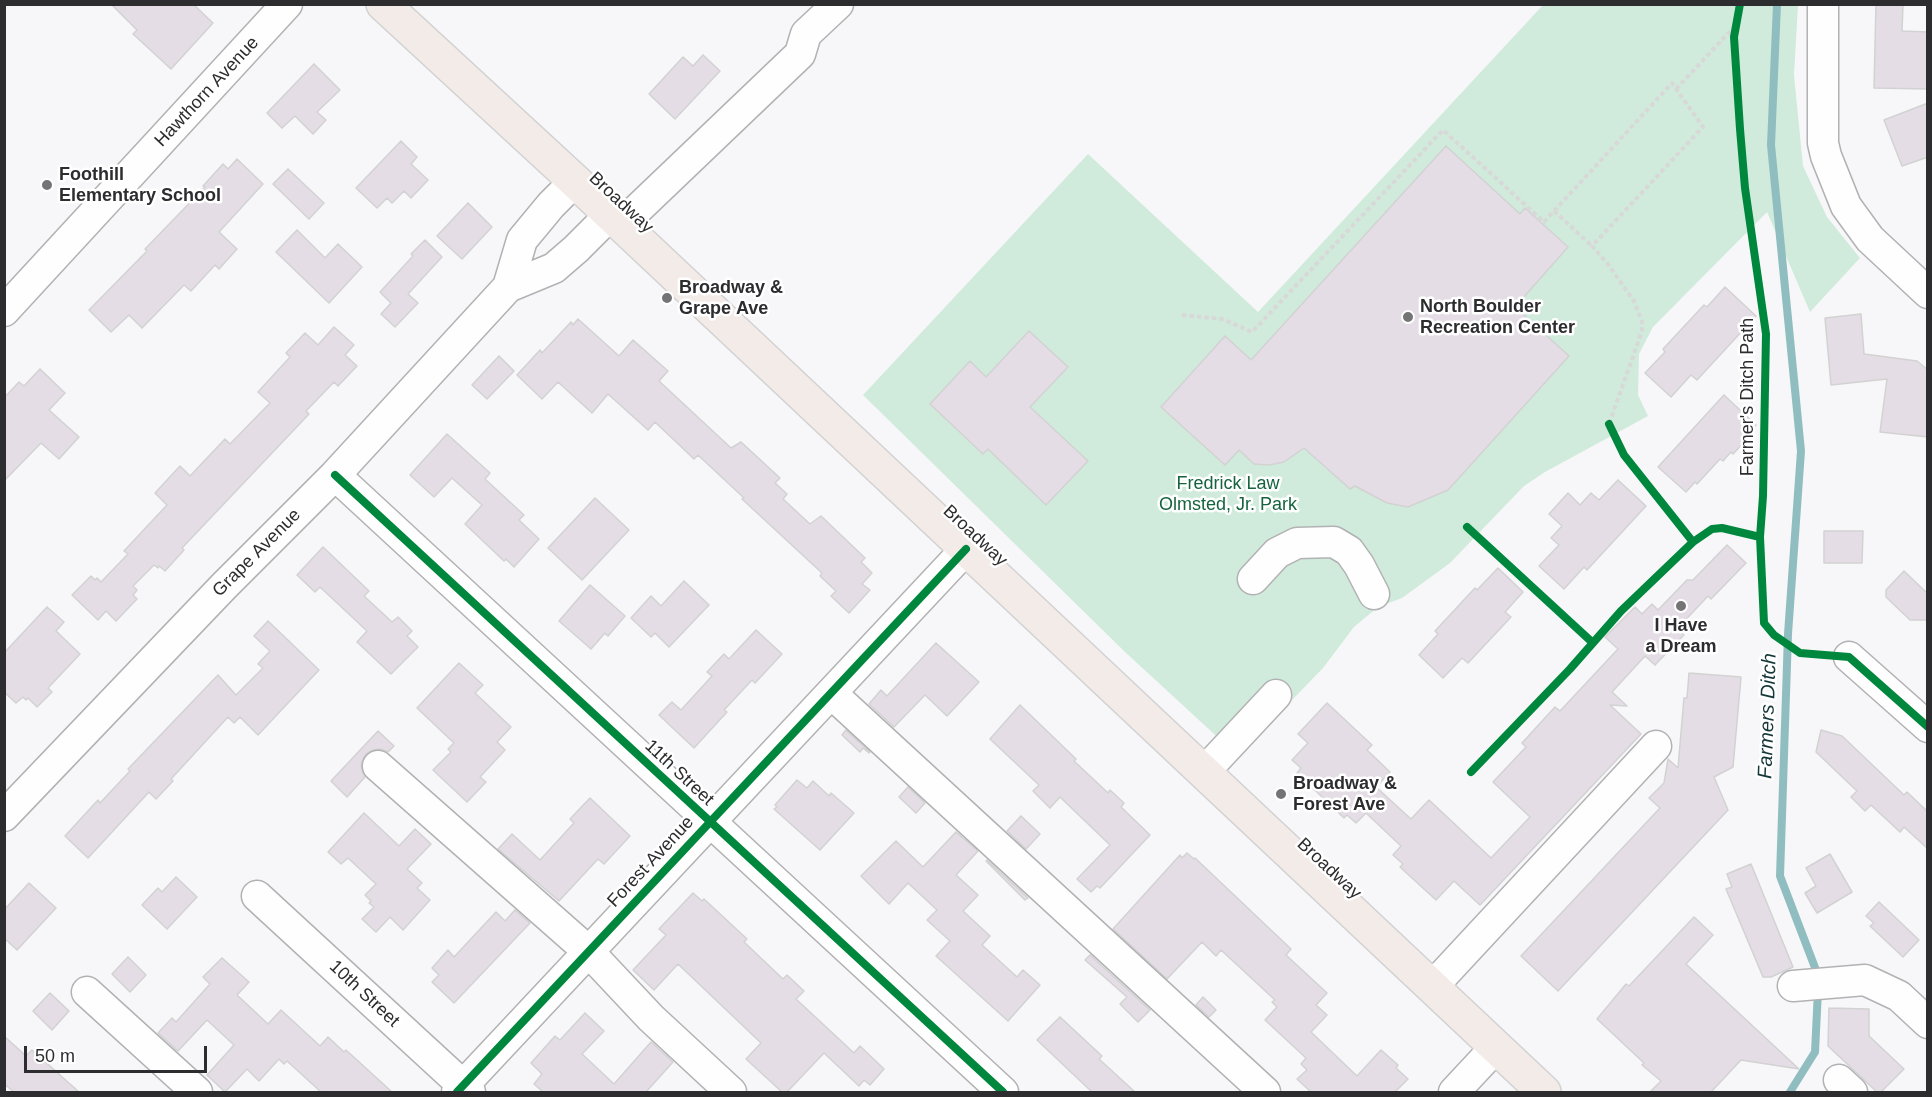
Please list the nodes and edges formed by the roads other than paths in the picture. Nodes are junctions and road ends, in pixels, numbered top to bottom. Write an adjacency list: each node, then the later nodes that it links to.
1 (287, 4): 9 (street, Hawthorn Avenue)
2 (382, 4): 5 (main road, Broadway)
3 (838, 4): 6 (street, Grape Avenue)
4 (1823, 4): 8 (street)
5 (575, 181): 6 (main road, Broadway); 7 (street, Grape Avenue)
6 (616, 219): 7 (street, Grape Avenue); 11 (main road, Broadway)
7 (507, 287): 10 (street, Grape Avenue)
8 (1928, 293)
9 (4, 311)
10 (335, 474): 21 (street, Grape Avenue); 22 (street, 11th Street)
11 (966, 549): 15 (street, Forest Avenue); 20 (main road, Broadway)
12 (1253, 579): 13 (street)
13 (1374, 594)
14 (1849, 657): 17 (street)
15 (831, 693): 22 (street, Forest Avenue); 34 (street)
16 (1276, 695): 20 (street)
17 (1928, 728)
18 (1656, 746): 26 (street)
19 (378, 766): 24 (street)
20 (1204, 772): 26 (main road, Broadway)
21 (4, 816)
22 (710, 821): 24 (street, Forest Avenue); 33 (street, 11th Street)
23 (257, 896): 30 (street, 10th Street)
24 (588, 951): 30 (street, Forest Avenue); 32 (street)
25 (1810, 984): 28 (street)
26 (1431, 987): 29 (main road, Broadway)
27 (87, 992): 31 (street)
28 (1928, 1023)
29 (1496, 1047): 35 (street); 36 (main road, Broadway)
30 (463, 1090)
31 (197, 1092)
32 (731, 1092)
33 (1003, 1092)
34 (1265, 1092)
35 (1454, 1092)
36 (1544, 1092)

